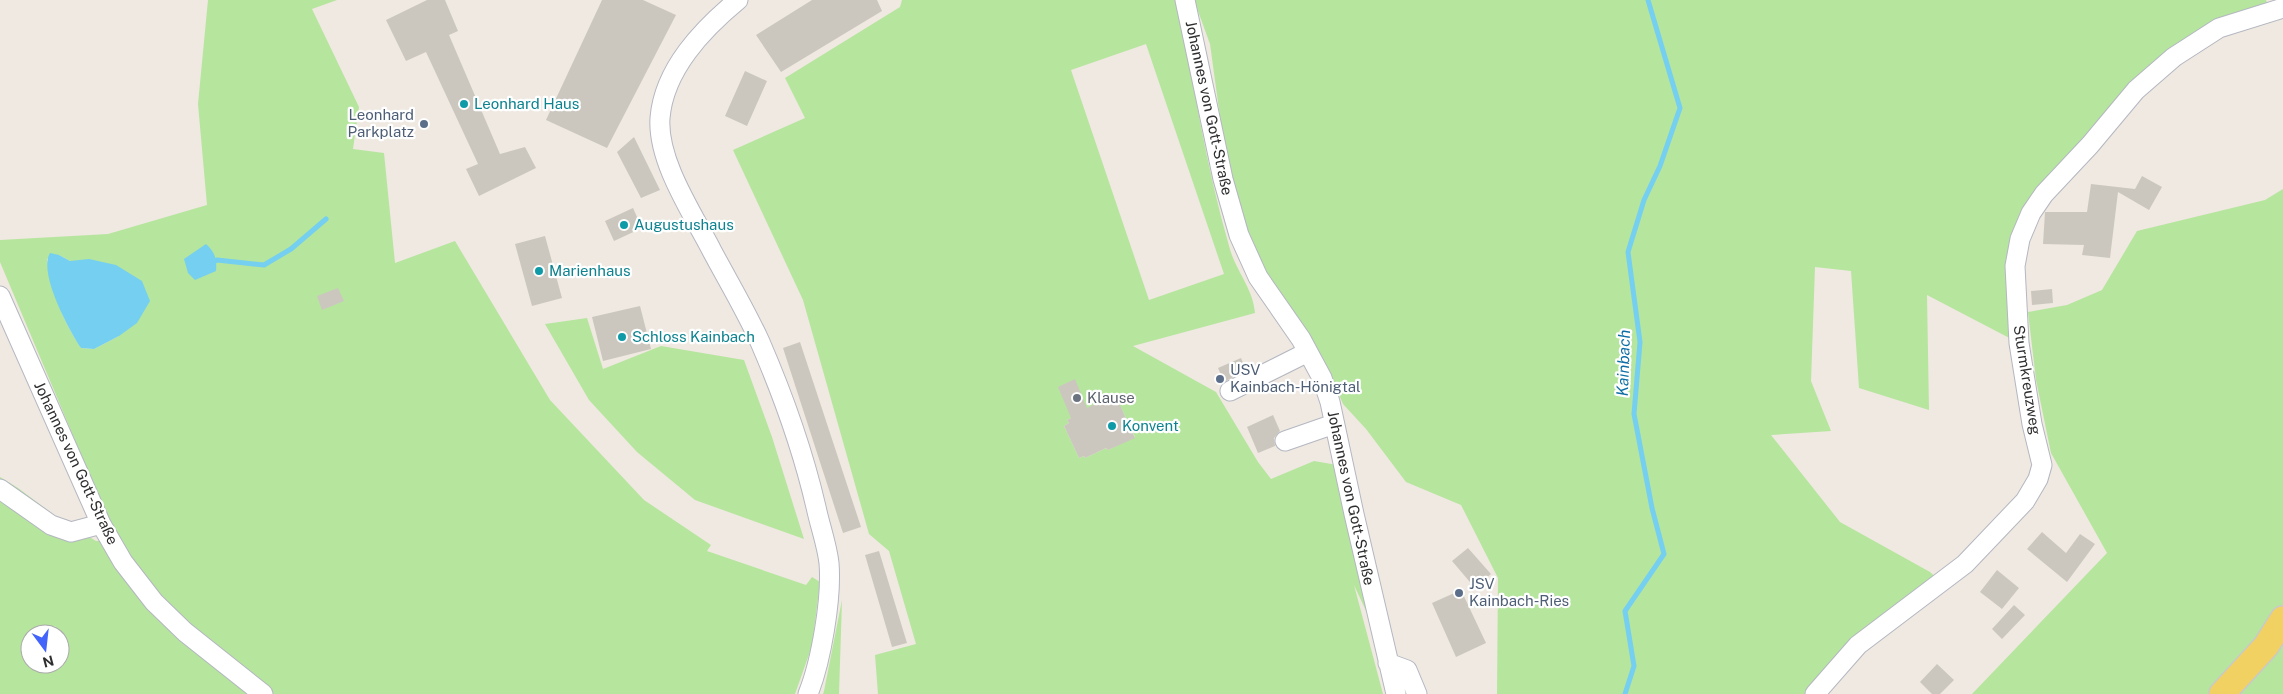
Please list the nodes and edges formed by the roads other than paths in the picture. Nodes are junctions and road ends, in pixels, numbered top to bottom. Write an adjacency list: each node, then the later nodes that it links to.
1 (738, 0): 14 (street)
2 (1185, 0): 5 (street, Johannes von Gott-Straße)
3 (2283, 8): 17 (street, Sturmkreuzweg)
4 (0, 296): 10 (street, Johannes von Gott-Straße)
5 (1308, 352): 6 (street); 7 (street, Johannes von Gott-Straße)
6 (1230, 391)
7 (1334, 424): 8 (street); 12 (street, Johannes von Gott-Straße)
8 (1285, 441)
9 (0, 488): 10 (street)
10 (101, 524): 13 (street, Johannes von Gott-Straße)
11 (2283, 619): 18 (main road)
12 (1388, 663): 15 (street, Johannes von Gott-Straße); 16 (street)
13 (263, 694)
14 (808, 694)
15 (1396, 694)
16 (1417, 694)
17 (1814, 694)
18 (2222, 694)

